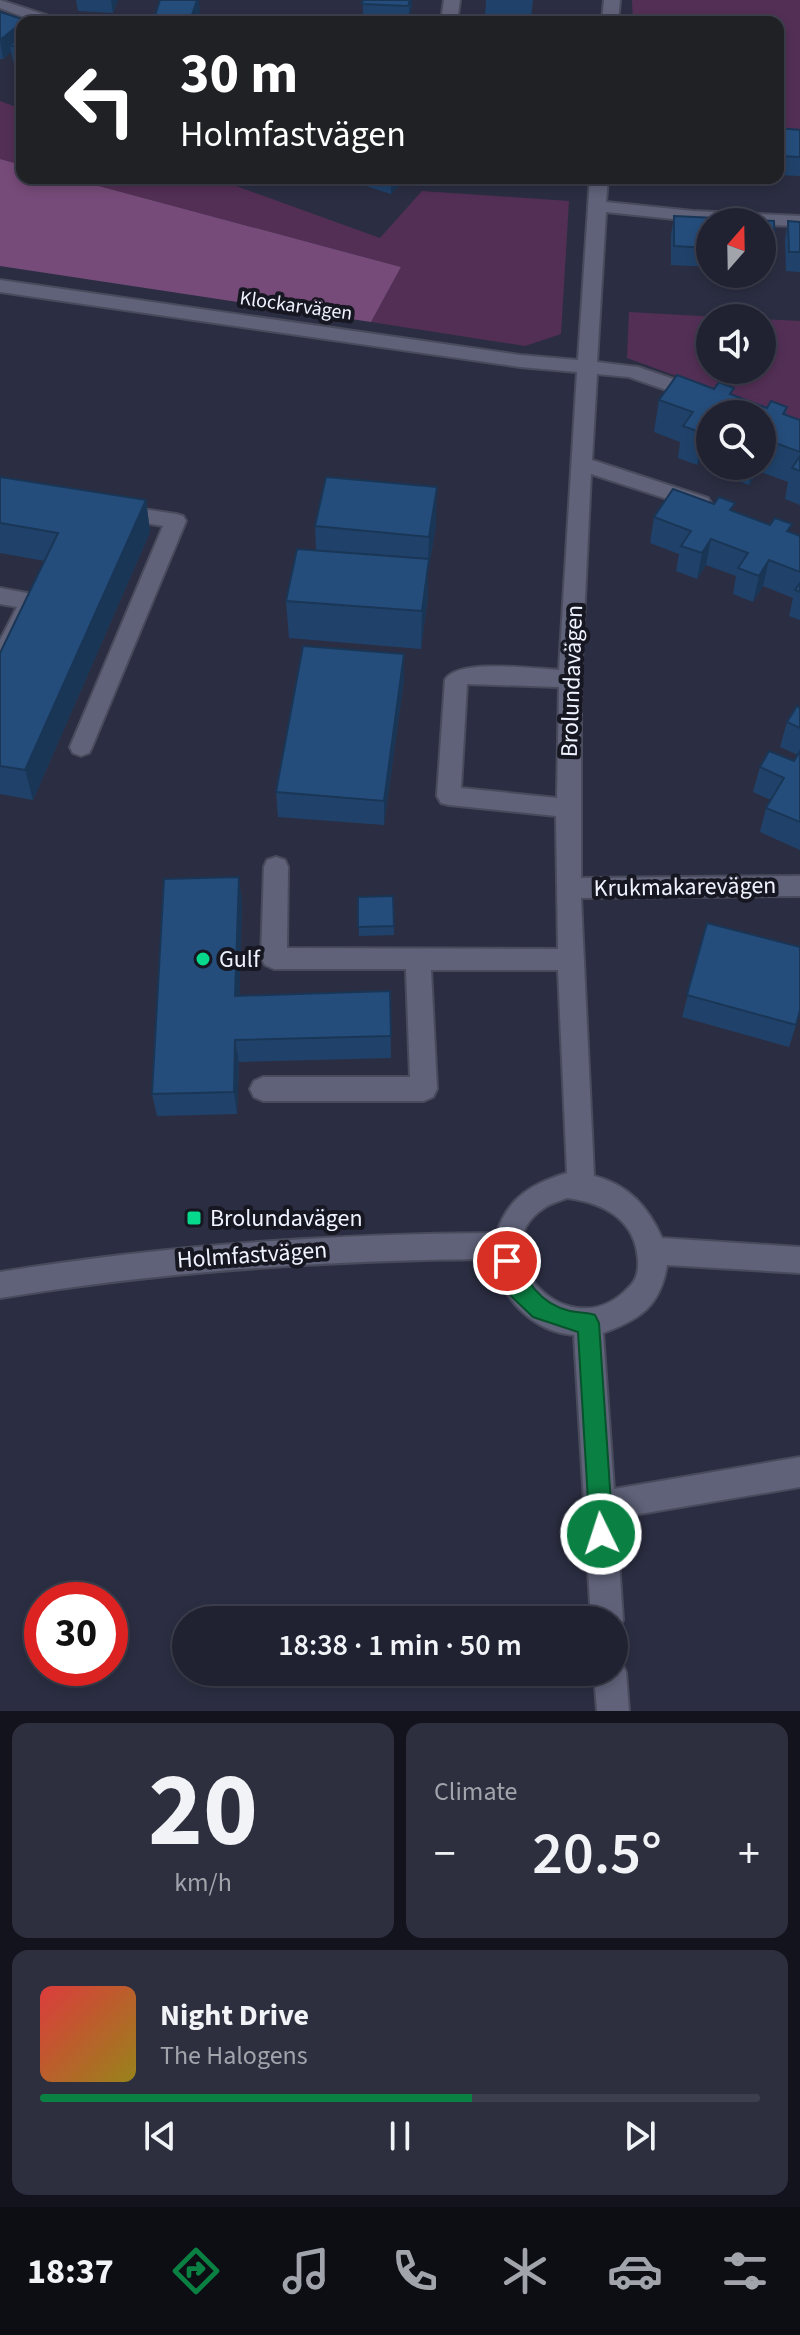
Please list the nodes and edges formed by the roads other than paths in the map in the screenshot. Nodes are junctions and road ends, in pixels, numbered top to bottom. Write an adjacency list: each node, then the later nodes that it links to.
1 (0, 3): 2 (street)
2 (36, 16)
3 (599, 184): 4 (street, Brolundavägen)
4 (597, 206): 5 (street); 7 (street, Brolundavägen)
5 (800, 221)
6 (0, 286): 7 (street, Klockarvägen)
7 (586, 366): 8 (street, Klockarvägen); 9 (street, Brolundavägen)
8 (714, 400)
9 (581, 464): 10 (street); 14 (street, Brolundavägen)
10 (716, 509)
11 (103, 510): 15 (street)
12 (0, 596): 13 (street)
13 (0, 663)
14 (570, 679): 16 (street, Brolundavägen); 16 (street)
15 (81, 747)
16 (568, 808): 19 (street, Brolundavägen)
17 (276, 867): 20 (street)
18 (800, 886): 19 (street, Krukmakarevägen)
19 (570, 888): 21 (street, Brolundavägen)
20 (418, 959): 21 (street); 22 (street)
21 (569, 960): 23 (street, Brolundavägen)
22 (263, 1089)
23 (581, 1185): 24 (street); 25 (street)
24 (506, 1246): 27 (street, Holmfastvägen); 28 (street)
25 (653, 1251): 26 (street); 28 (street)
26 (800, 1260)
27 (0, 1285)
28 (588, 1323): 30 (street)
29 (800, 1472): 30 (street)
30 (600, 1506): 31 (street)
31 (606, 1606)
32 (611, 1686): 33 (street)
33 (613, 1711)

